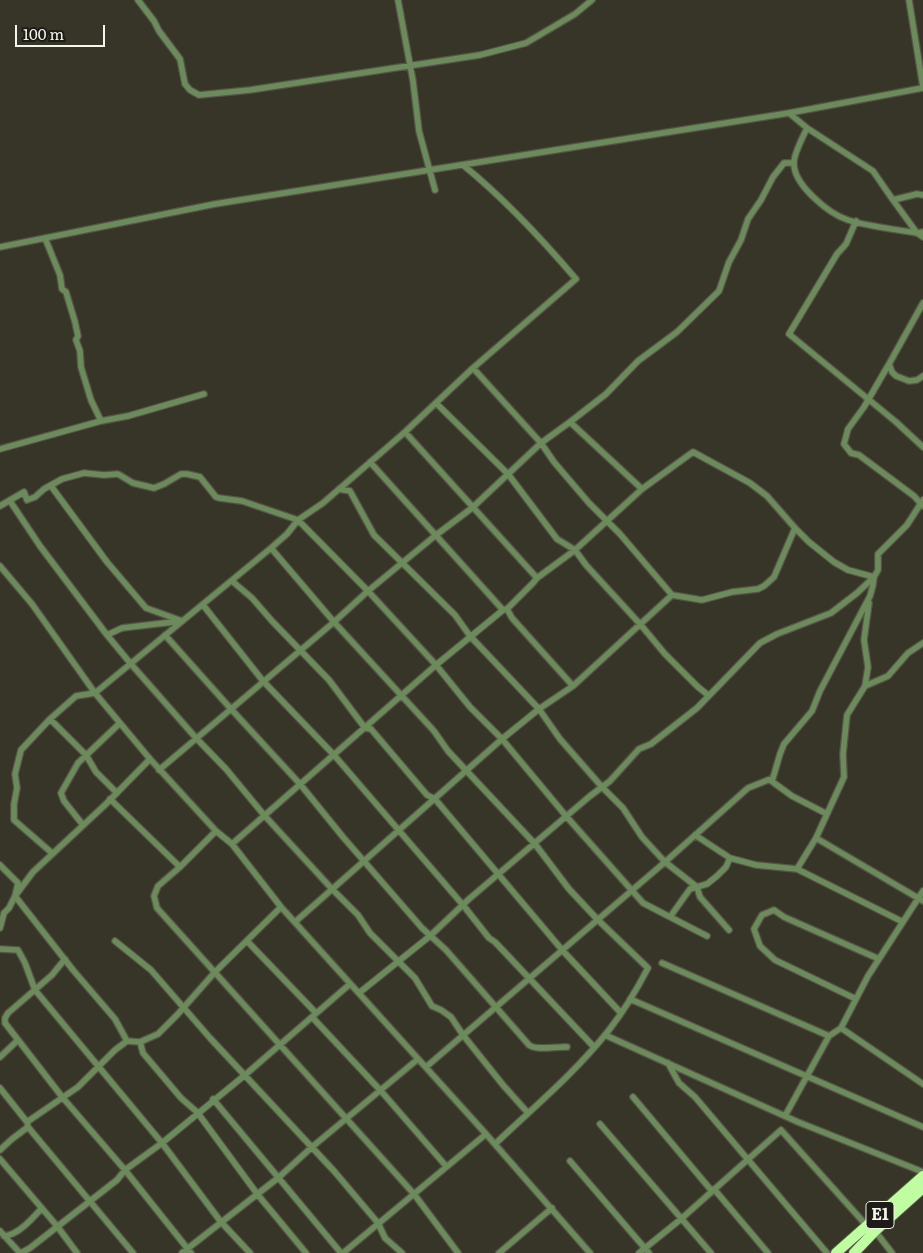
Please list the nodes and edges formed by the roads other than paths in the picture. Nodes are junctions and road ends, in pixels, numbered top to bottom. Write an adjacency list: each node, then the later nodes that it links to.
1 (138, 0): 5 (street)
2 (398, 0): 5 (street)
3 (592, 0): 5 (street)
4 (909, 0): 6 (street)
5 (411, 64): 11 (street)
6 (923, 87): 7 (street)
7 (789, 113): 8 (street); 10 (street)
8 (807, 128): 9 (street); 14 (street)
9 (793, 163): 15 (street); 28 (street)
10 (463, 165): 11 (street); 22 (street)
11 (430, 170): 12 (street); 18 (street)
12 (435, 190)
13 (923, 195): 14 (street)
14 (893, 200): 16 (street)
15 (856, 221): 16 (street); 25 (street)
16 (920, 232): 17 (street)
17 (923, 237)
18 (46, 238): 19 (street); 27 (street)
19 (0, 247)
20 (923, 303): 21 (street)
21 (889, 364): 23 (street); 25 (street)
22 (473, 368): 26 (street); 30 (street)
23 (923, 376)
24 (204, 394): 27 (street)
25 (869, 399): 31 (street); 39 (street)
26 (436, 403): 29 (street); 34 (street)
27 (101, 421): 32 (street)
28 (570, 422): 30 (street); 37 (street)
29 (405, 432): 33 (street); 41 (street)
30 (541, 443): 34 (street); 43 (street)
31 (923, 447)
32 (0, 449)
33 (370, 462): 36 (street); 45 (street)
34 (508, 474): 41 (street); 47 (street)
35 (51, 486): 38 (street); 42 (street); 58 (street)
36 (339, 489): 42 (street); 48 (street)
37 (642, 489): 43 (street); 44 (street)
38 (10, 501): 40 (street); 61 (street)
39 (922, 504): 50 (street)
40 (0, 506)
41 (472, 508): 45 (street); 51 (street)
42 (298, 520): 46 (street); 53 (street)
43 (607, 521): 47 (street); 54 (street)
44 (795, 528): 50 (street); 54 (street)
45 (436, 535): 48 (street); 57 (street)
46 (271, 548): 52 (street); 59 (street)
47 (575, 550): 51 (street); 60 (street)
48 (402, 563): 53 (street); 63 (street)
49 (0, 566): 71 (street)
50 (874, 577): 55 (street); 72 (street)
51 (537, 578): 57 (street)
52 (232, 581): 56 (street); 65 (street)
53 (368, 591): 59 (street); 67 (street)
54 (672, 595): 60 (street)
55 (870, 596): 70 (street); 86 (street)
56 (203, 605): 58 (street); 68 (street)
57 (505, 610): 63 (street); 69 (street)
58 (182, 621): 61 (street); 62 (street)
59 (334, 622): 65 (street); 73 (street)
60 (640, 624): 69 (street); 72 (street)
61 (107, 635): 66 (street)
62 (165, 635): 66 (street); 74 (street)
63 (470, 636): 67 (street); 75 (street)
64 (923, 643): 70 (street)
65 (300, 650): 68 (street); 78 (street)
66 (131, 664): 71 (street); 79 (street)
67 (436, 665): 73 (street); 80 (street)
68 (263, 681): 74 (street); 82 (street)
69 (573, 686): 75 (street)
70 (865, 686): 92 (street)
71 (95, 693): 76 (street); 77 (street)
72 (708, 695): 88 (street)
73 (402, 696): 78 (street); 85 (street)
74 (231, 709): 79 (street); 87 (street)
75 (539, 709): 80 (street); 88 (street)
76 (50, 719): 81 (street); 102 (street)
77 (120, 723): 81 (street); 83 (street)
78 (365, 728): 82 (street); 91 (street)
79 (196, 738): 84 (street); 93 (street)
80 (502, 739): 85 (street); 94 (street)
81 (86, 755): 89 (street); 95 (street)
82 (334, 755): 87 (street); 96 (street)
83 (150, 759): 84 (street); 89 (street)
84 (159, 770): 97 (street)
85 (466, 771): 91 (street); 101 (street)
86 (770, 780): 92 (street); 98 (street)
87 (300, 784): 93 (street); 104 (street)
88 (602, 787): 94 (street); 105 (street)
89 (117, 793): 90 (street)
90 (110, 800): 95 (street); 107 (street)
91 (435, 800): 96 (street); 109 (street)
92 (827, 814): 99 (street)
93 (264, 815): 100 (street); 111 (street)
94 (566, 816): 101 (street); 112 (street)
95 (83, 825): 102 (street)
96 (398, 829): 104 (street); 116 (street)
97 (216, 831): 100 (street); 107 (street)
98 (695, 836): 103 (street); 105 (street)
99 (816, 838): 108 (street); 115 (street)
100 (232, 844): 117 (street)
101 (535, 844): 109 (street); 119 (street)
102 (52, 853): 114 (street)
103 (730, 858): 108 (street); 110 (street)
104 (365, 861): 111 (street); 124 (street)
105 (665, 862): 110 (street); 112 (street)
106 (0, 865): 114 (street)
107 (180, 867): 134 (street)
108 (797, 869): 121 (street)
109 (498, 874): 116 (street); 129 (street)
110 (697, 887): 118 (street); 123 (street)
111 (332, 890): 120 (street); 132 (street)
112 (632, 890): 118 (street); 119 (street)
113 (923, 891): 115 (street)
114 (15, 896): 122 (street); 130 (street)
115 (921, 899): 121 (street)
116 (463, 905): 124 (street); 135 (street)
117 (281, 906): 120 (street); 127 (street)
118 (670, 918): 125 (street)
119 (598, 920): 129 (street); 139 (street)
120 (295, 922): 136 (street)
121 (903, 922): 131 (street)
122 (0, 928)
123 (729, 930)
124 (430, 936): 132 (street); 141 (street)
125 (707, 936)
126 (115, 941): 142 (street)
127 (246, 941): 134 (street); 144 (street)
128 (0, 949): 137 (street)
129 (563, 950): 135 (street); 143 (street)
130 (65, 959): 137 (street); 151 (street)
131 (879, 959): 140 (street); 140 (street)
132 (398, 962): 138 (street); 148 (street)
133 (662, 964): 149 (street)
134 (214, 972): 142 (street); 153 (street)
135 (530, 978): 141 (street); 155 (street)
136 (350, 984): 138 (street); 144 (street)
137 (35, 990): 145 (street); 159 (street)
138 (359, 993): 157 (street)
139 (630, 999): 143 (street); 162 (street)
140 (856, 999): 146 (street)
141 (496, 1006): 148 (street); 154 (street)
142 (184, 1008): 152 (street); 161 (street)
143 (620, 1013): 147 (street)
144 (314, 1015): 153 (street); 165 (street)
145 (2, 1019): 150 (street)
146 (841, 1028): 149 (street); 163 (street)
147 (605, 1034): 155 (street); 158 (street)
148 (463, 1036): 160 (street); 170 (street)
149 (829, 1036): 162 (street)
150 (18, 1040): 156 (street); 167 (street)
151 (127, 1041): 152 (street); 159 (street)
152 (140, 1042): 169 (street)
153 (280, 1045): 161 (street); 172 (street)
154 (567, 1046)
155 (594, 1046): 170 (street)
156 (0, 1057)
157 (418, 1058): 160 (street); 165 (street)
158 (668, 1062): 171 (street); 182 (street)
159 (99, 1066): 167 (street); 177 (street)
160 (426, 1067): 176 (street)
161 (245, 1075): 168 (street); 179 (street)
162 (806, 1076): 171 (street); 175 (street)
163 (923, 1084)
164 (0, 1088): 173 (street)
165 (381, 1091): 172 (street); 184 (street)
166 (633, 1097): 189 (street)
167 (63, 1098): 173 (street); 185 (street)
168 (213, 1100): 169 (street); 187 (street)
169 (198, 1112): 177 (street); 191 (street)
170 (528, 1113): 178 (street)
171 (785, 1116): 186 (street)
172 (347, 1120): 179 (street); 190 (street)
173 (28, 1124): 180 (street); 192 (street)
174 (600, 1124): 195 (street)
175 (923, 1127)
176 (486, 1134): 178 (street); 184 (street)
177 (162, 1143): 185 (street); 196 (street)
178 (495, 1144): 194 (street)
179 (312, 1148): 187 (street); 197 (street)
180 (0, 1150)
181 (0, 1159): 193 (street)
182 (749, 1160): 189 (street); 199 (street); 217 (street)
183 (570, 1161): 202 (street)
184 (446, 1166): 190 (street)
185 (125, 1170): 192 (street); 201 (street)
186 (923, 1174): 199 (highway, E1)
187 (278, 1178): 191 (street); 209 (street)
188 (923, 1188): 199 (highway, E1)
189 (713, 1190): 195 (street); 216 (street)
190 (414, 1194): 197 (street); 211 (street)
191 (258, 1195): 196 (street); 208 (street)
192 (90, 1200): 198 (street); 205 (street)
193 (41, 1208): 198 (street); 200 (street)
194 (552, 1208): 212 (street); 213 (street)
195 (681, 1219): 202 (street); 215 (street)
196 (221, 1222): 201 (street); 207 (street)
197 (378, 1223): 209 (street); 210 (street)
198 (57, 1226): 203 (street); 204 (street)
199 (871, 1228): 218 (highway, E1); 219 (highway, E1); 220 (street)
200 (2, 1233): 203 (street)
201 (189, 1251): 206 (street)
202 (647, 1251): 214 (street)
203 (21, 1253)
204 (77, 1253)
205 (133, 1253)
206 (182, 1253)
207 (250, 1253)
208 (306, 1253)
209 (342, 1253)
210 (402, 1253)
211 (458, 1253)
212 (499, 1253)
213 (590, 1253)
214 (639, 1253)
215 (711, 1253)
216 (768, 1253)
217 (827, 1253)
218 (836, 1253)
219 (854, 1253)
220 (892, 1253)

